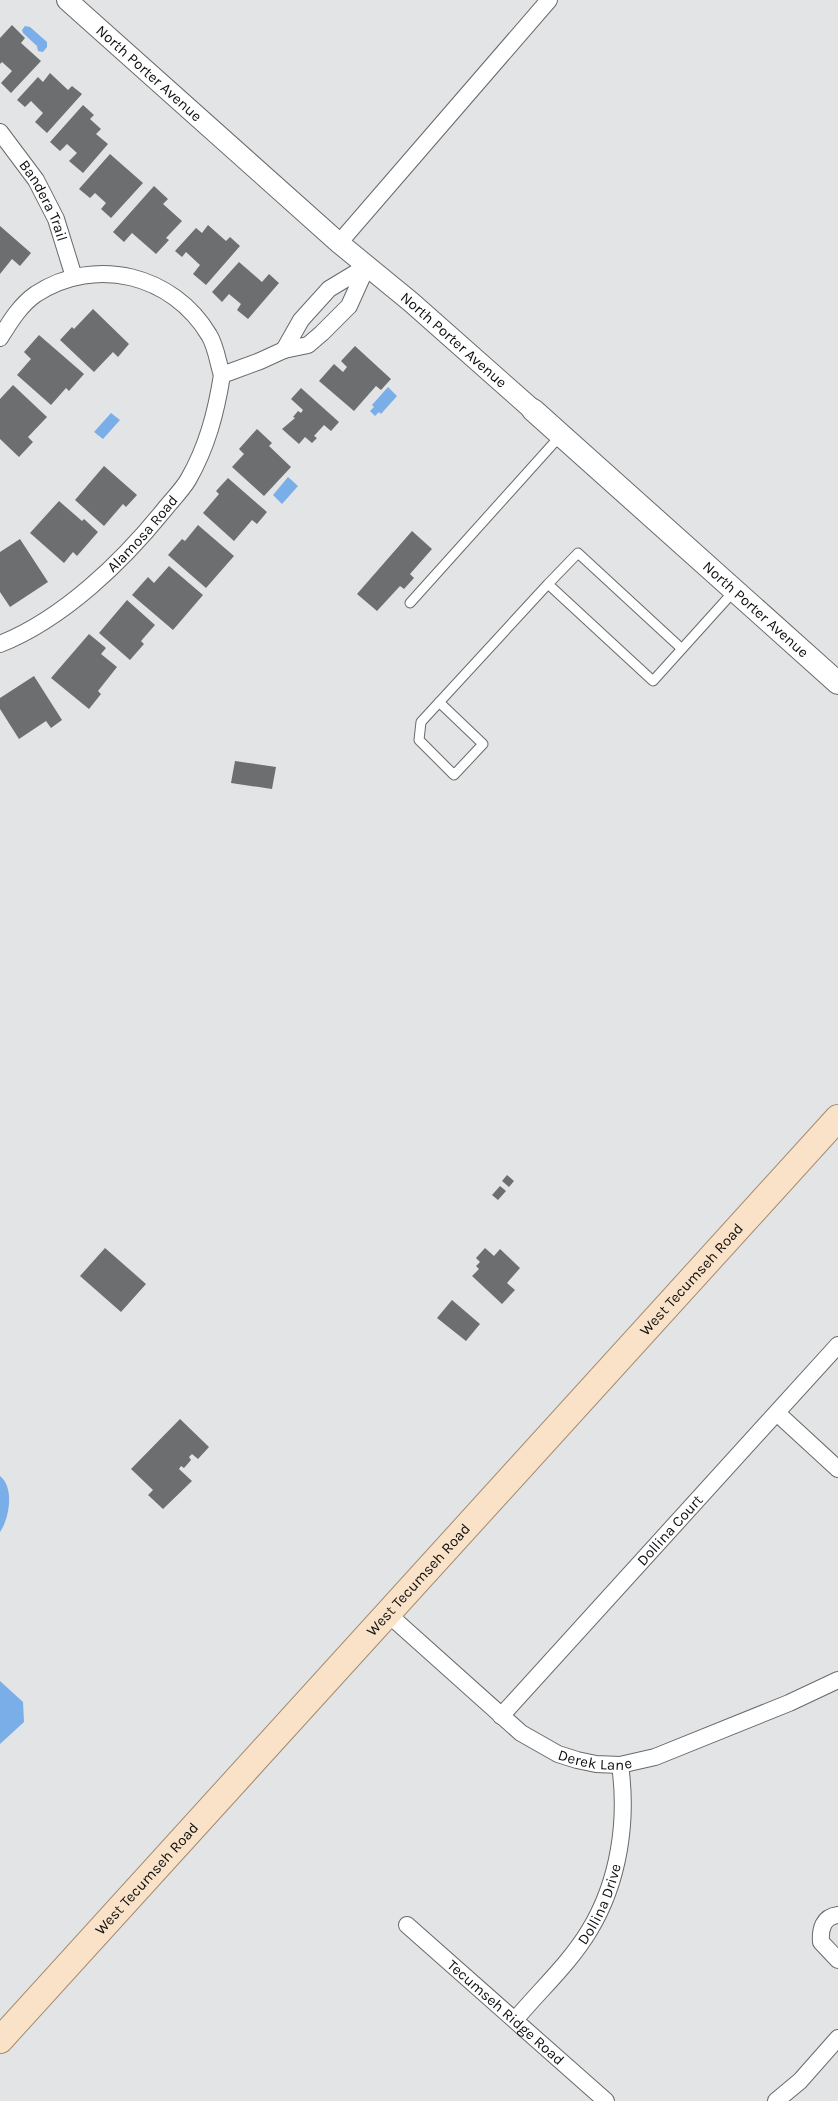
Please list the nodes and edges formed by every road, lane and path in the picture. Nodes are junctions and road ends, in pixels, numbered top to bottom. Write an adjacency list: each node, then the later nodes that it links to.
1 (66, 0): 4 (street, North Porter Avenue)
2 (549, 0): 4 (street)
3 (0, 132): 6 (street, Bandera Trail)
4 (339, 243): 5 (street, North Porter Avenue)
5 (367, 266): 8 (street); 8 (street); 10 (street, North Porter Avenue)
6 (74, 277): 7 (street); 9 (street, Alamosa Road)
7 (0, 338)
8 (284, 350): 9 (street)
9 (222, 375): 15 (street, Alamosa Road)
10 (533, 410): 11 (main road, North Porter Avenue)
11 (561, 435): 13 (main road, North Porter Avenue); 14 (lane)
12 (548, 584): 16 (lane); 16 (lane); 18 (lane)
13 (736, 590): 16 (lane); 17 (main road, North Porter Avenue)
14 (410, 603)
15 (0, 644)
16 (682, 649)
17 (838, 683)
18 (439, 702): 18 (lane)
19 (838, 1118): 23 (main road, West Tecumseh Road)
20 (838, 1345): 21 (street, Dollina Court)
21 (776, 1413): 22 (street); 25 (street, Dollina Court)
22 (838, 1470)
23 (388, 1614): 25 (street, Derek Lane); 32 (main road, West Tecumseh Road)
24 (838, 1680): 26 (street, Derek Lane)
25 (501, 1716): 26 (street, Derek Lane)
26 (620, 1765): 30 (street, Dollina Drive)
27 (838, 1915): 29 (street)
28 (407, 1925): 30 (street, Tecumseh Ridge Road)
29 (838, 1960)
30 (515, 2020): 33 (street, Tecumseh Ridge Road)
31 (838, 2038): 34 (street)
32 (0, 2040)
33 (606, 2101)
34 (776, 2101)

